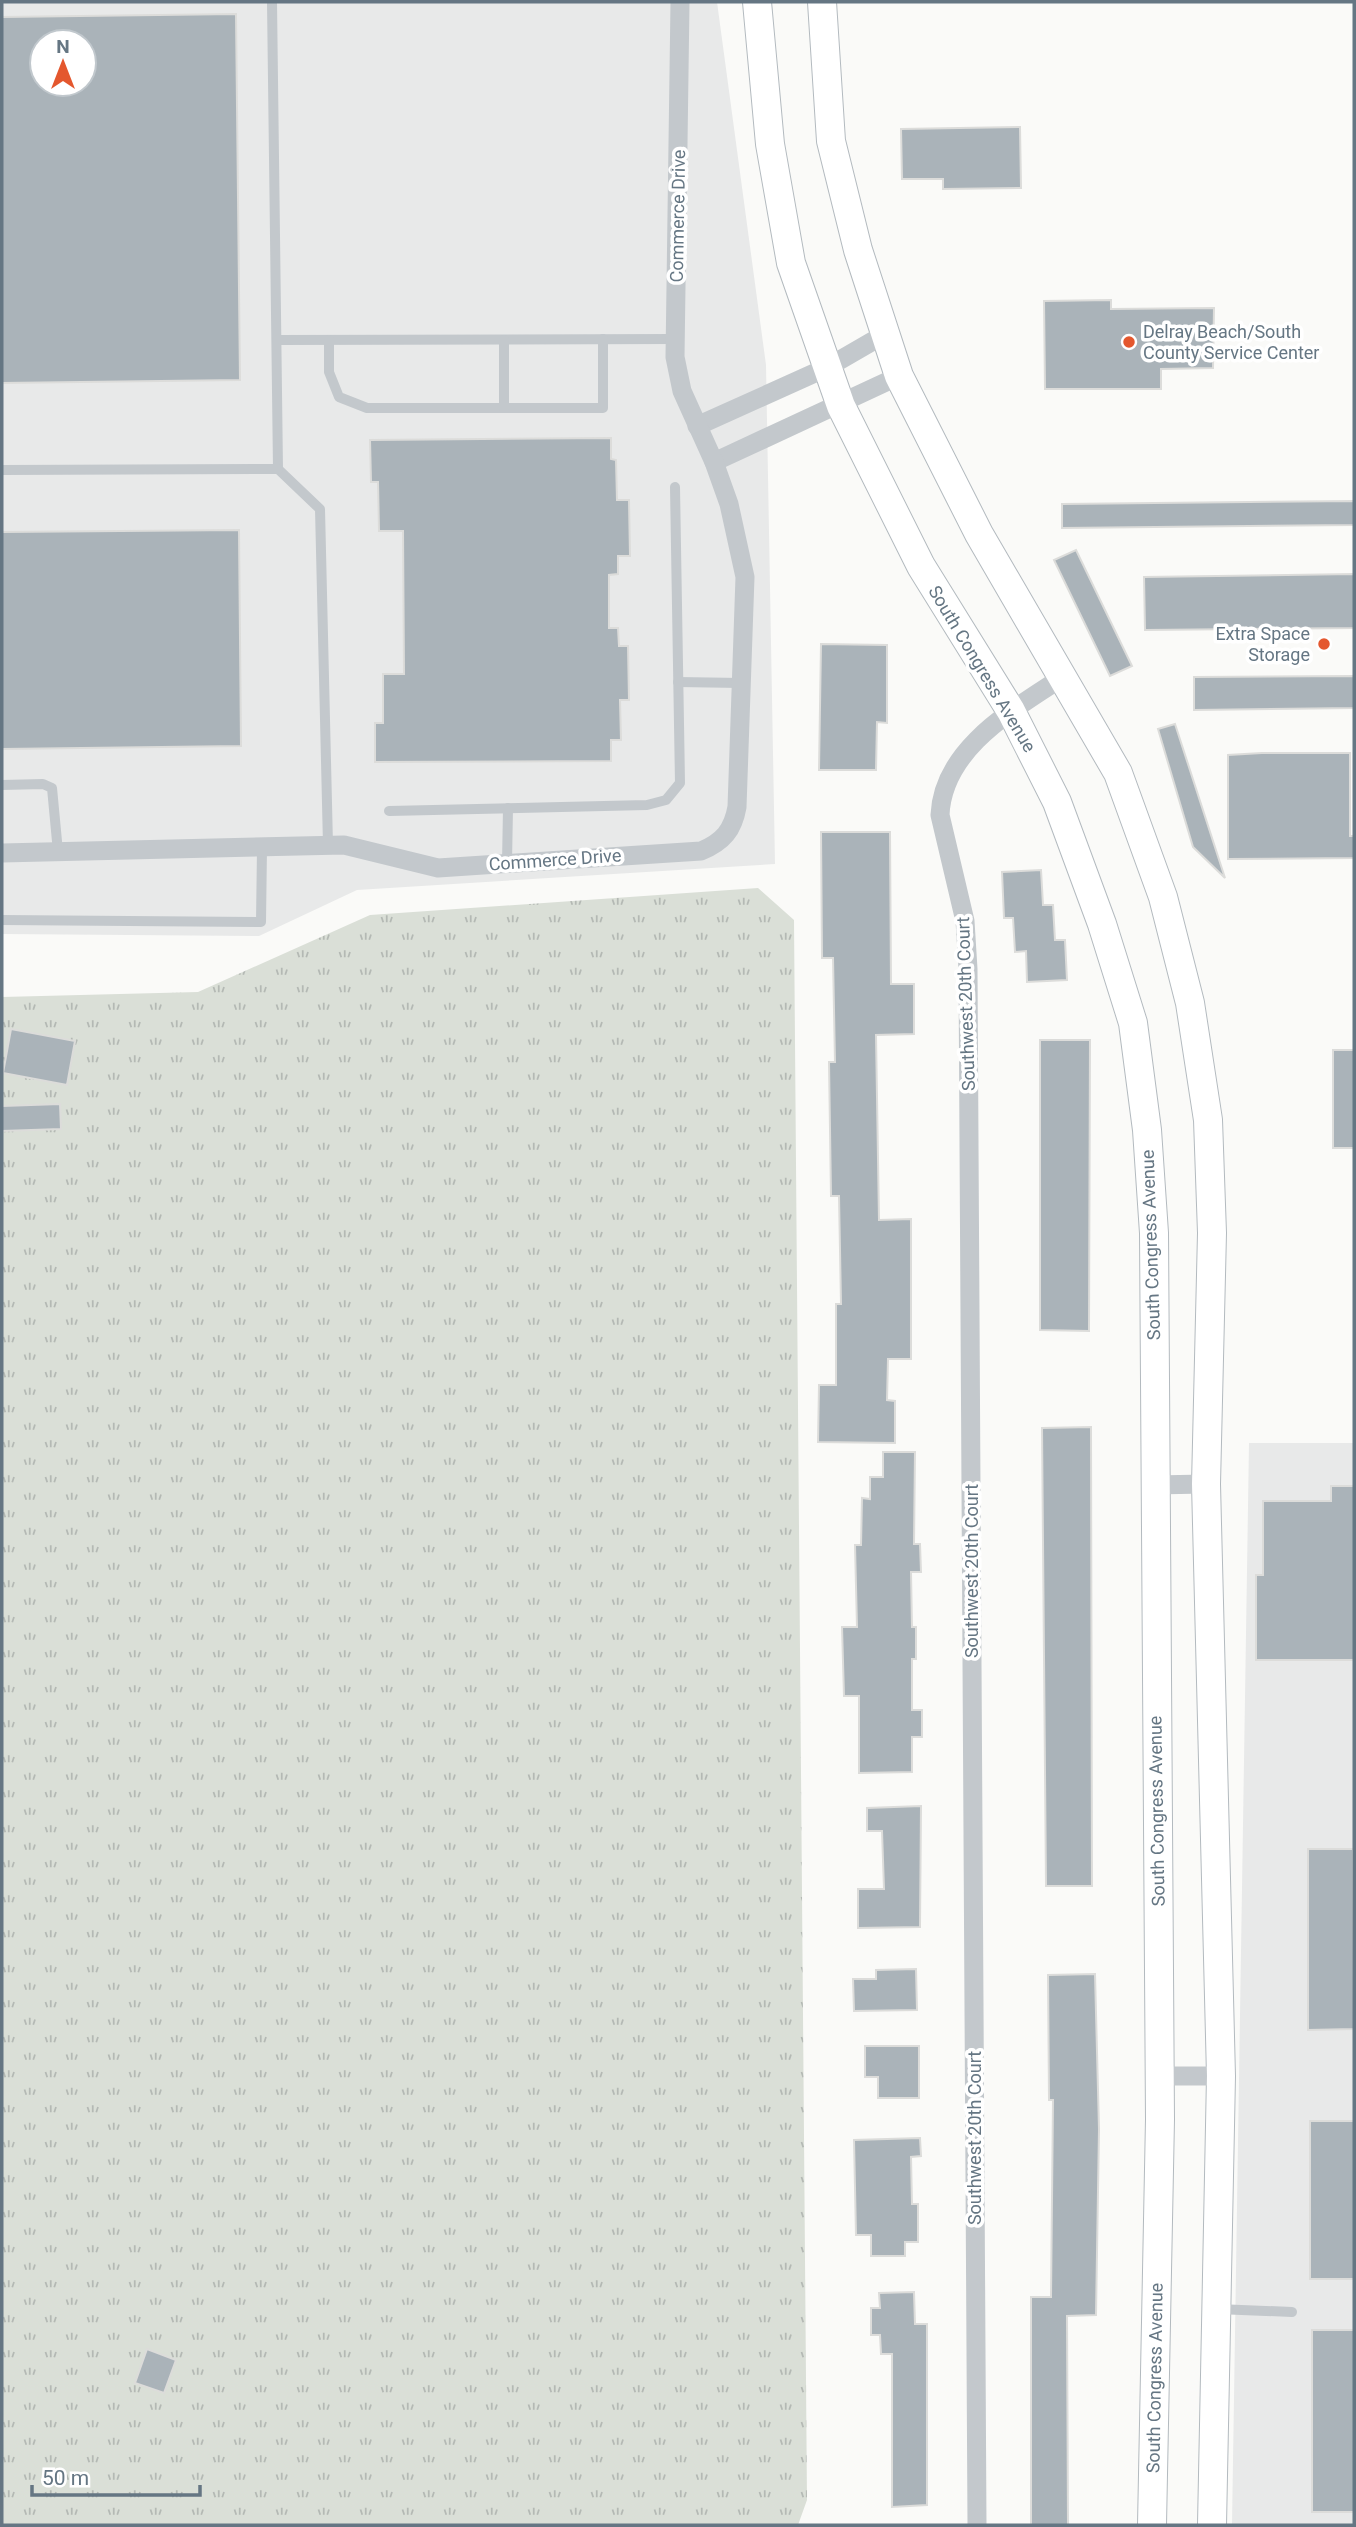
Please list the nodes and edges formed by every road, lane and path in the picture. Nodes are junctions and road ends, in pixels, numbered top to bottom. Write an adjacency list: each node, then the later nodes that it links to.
1 (272, 2): 9 (lane)
2 (680, 2): 7 (street, Commerce Drive)
3 (757, 2): 11 (main road, South Congress Avenue)
4 (822, 2): 5 (main road)
5 (885, 334): 11 (street); 12 (main road)
6 (603, 339): 7 (lane); 8 (lane); 14 (lane)
7 (674, 339): 15 (street, Commerce Drive)
8 (504, 340): 10 (lane); 14 (lane)
9 (277, 341): 10 (lane); 17 (lane)
10 (329, 341): 14 (lane)
11 (828, 367): 13 (main road, South Congress Avenue); 15 (street)
12 (899, 376): 13 (street); 20 (main road)
13 (841, 406): 16 (street); 23 (main road, South Congress Avenue)
14 (504, 408)
15 (697, 426): 16 (street, Commerce Drive)
16 (714, 462): 22 (street, Commerce Drive)
17 (278, 469): 18 (lane); 27 (lane)
18 (2, 470)
19 (675, 487): 21 (lane)
20 (1064, 676): 23 (street, Southwest 20th Court); 33 (main road)
21 (678, 682): 22 (lane); 25 (lane)
22 (741, 683): 31 (street, Commerce Drive)
23 (1011, 711): 34 (main road, South Congress Avenue); 39 (street, Southwest 20th Court)
24 (2, 785): 29 (lane)
25 (508, 808): 26 (lane); 31 (lane)
26 (389, 811)
27 (328, 845): 28 (street, Commerce Drive); 31 (street, Commerce Drive)
28 (262, 848): 29 (street, Commerce Drive); 32 (lane)
29 (58, 852): 30 (street, Commerce Drive)
30 (2, 853)
31 (507, 863)
32 (2, 920)
33 (1206, 1484): 34 (street); 36 (main road)
34 (1153, 1485): 35 (main road, South Congress Avenue)
35 (1159, 2076): 36 (street); 40 (main road, South Congress Avenue)
36 (1221, 2076): 37 (main road)
37 (1216, 2309): 38 (lane); 41 (main road)
38 (1292, 2312)
39 (977, 2525)
40 (1152, 2525)
41 (1212, 2525)

